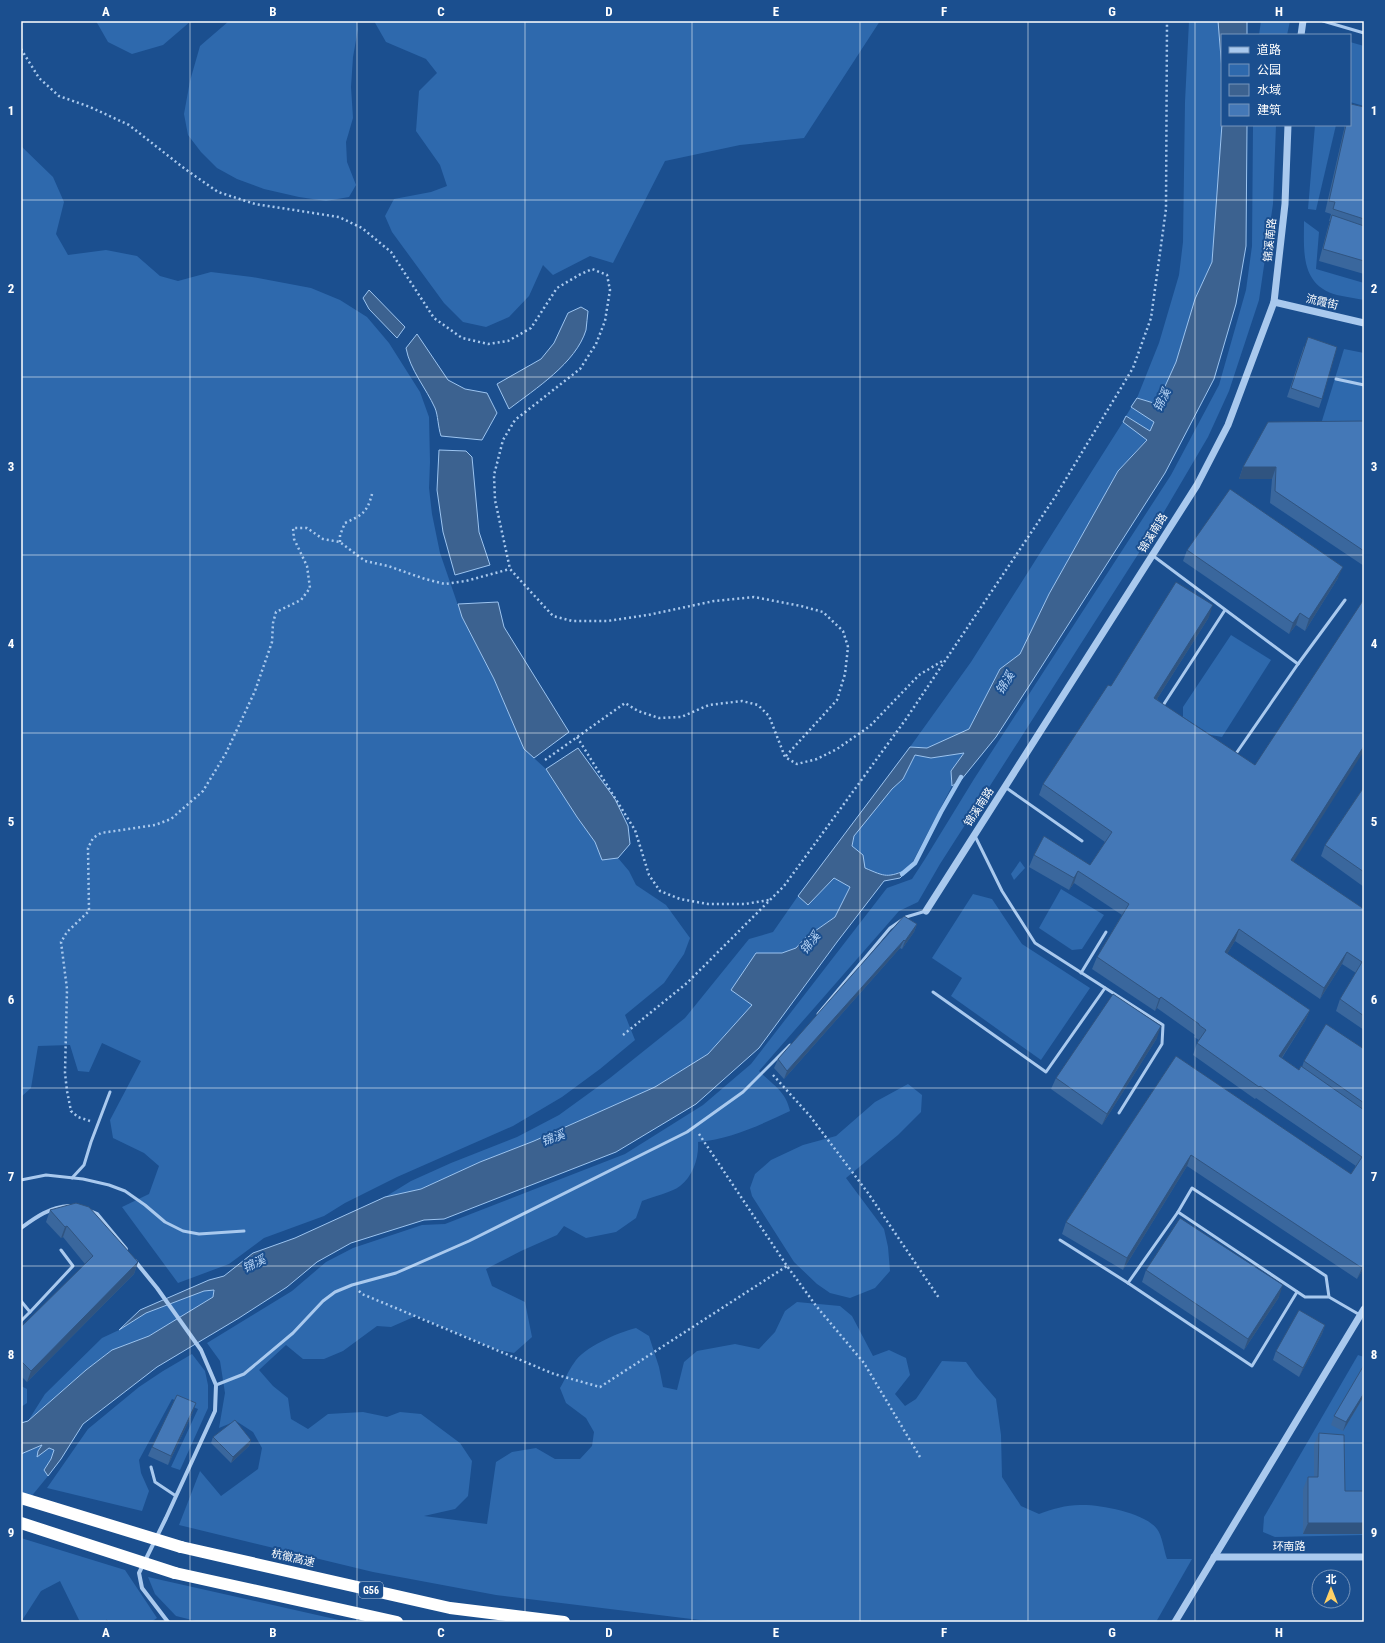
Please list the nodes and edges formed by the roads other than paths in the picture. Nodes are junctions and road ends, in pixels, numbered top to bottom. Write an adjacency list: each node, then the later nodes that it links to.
1 (1303, 21): 4 (street)
2 (1322, 21): 3 (lane)
3 (1364, 33)
4 (1301, 34)
5 (1288, 126): 6 (street, 锦溪南路)
6 (1274, 302): 7 (street, 流霞街); 10 (street, 锦溪南路)
7 (1364, 323)
8 (1336, 379): 9 (lane)
9 (1364, 385)
10 (1152, 555): 12 (lane); 16 (street, 锦溪南路)
11 (1345, 600): 13 (lane)
12 (1225, 610): 13 (lane); 14 (lane)
13 (1298, 664): 15 (lane)
14 (1166, 711)
15 (1228, 752)
16 (1005, 787): 17 (street, 锦溪南路); 18 (lane)
17 (975, 834): 19 (street, 锦溪南路); 21 (lane)
18 (1082, 841)
19 (926, 911): 24 (lane)
20 (1106, 932): 21 (lane)
21 (1081, 973): 22 (lane)
22 (1105, 988): 23 (lane); 27 (lane)
23 (933, 992)
24 (817, 1015)
25 (792, 1044): 47 (lane)
26 (110, 1092): 28 (lane)
27 (1119, 1114)
28 (72, 1178): 29 (lane); 34 (lane)
29 (21, 1180)
30 (72, 1206): 33 (street)
31 (85, 1208): 37 (street)
32 (1178, 1212): 39 (lane); 40 (lane); 41 (lane)
33 (21, 1228)
34 (244, 1231)
35 (1060, 1240): 39 (lane)
36 (61, 1250): 44 (lane)
37 (128, 1251)
38 (133, 1257): 47 (street)
39 (1128, 1283): 40 (lane)
40 (1297, 1292): 41 (lane)
41 (1329, 1298): 45 (lane)
42 (21, 1301): 44 (lane)
43 (1364, 1309): 45 (street)
44 (30, 1312): 46 (lane)
45 (1360, 1316): 52 (street)
46 (21, 1321)
47 (216, 1385): 49 (street)
48 (151, 1467): 49 (lane)
49 (176, 1496): 54 (street)
50 (21, 1498): 56 (highway, 杭徽高速 / G56, bridge)
51 (21, 1523): 55 (highway, G56, bridge)
52 (1214, 1557): 53 (street, 环南路); 57 (street)
53 (1364, 1557)
54 (168, 1622)
55 (397, 1622)
56 (564, 1622)
57 (1175, 1622)

